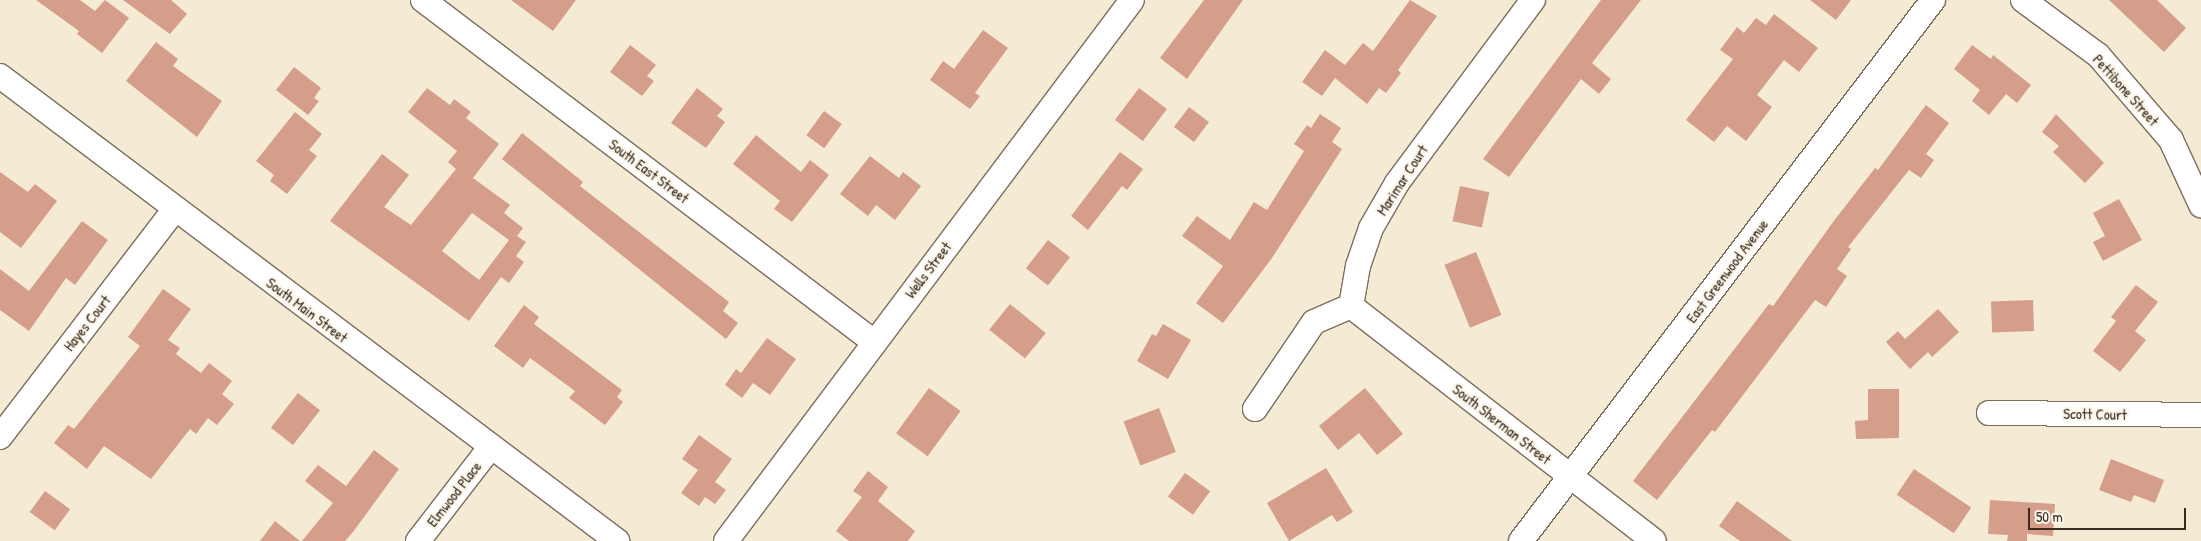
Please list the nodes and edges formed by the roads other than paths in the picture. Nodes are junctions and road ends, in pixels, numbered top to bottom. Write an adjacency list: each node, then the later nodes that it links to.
1 (423, 0): 10 (street, South East Street)
2 (1132, 0): 10 (street, Wells Street)
3 (1533, 0): 9 (street, Marimar Court)
4 (1933, 0): 16 (street, East Greenwood Avenue)
5 (2022, 0): 7 (street, Pettibone Street)
6 (0, 76): 8 (street, South Main Street)
7 (2201, 205)
8 (174, 210): 14 (street, Hayes Court); 15 (street, South Main Street)
9 (1351, 306): 11 (street); 16 (street, South Sherman Street)
10 (874, 342): 19 (street, Wells Street)
11 (1255, 409)
12 (1989, 413): 13 (street, Scott Court)
13 (2201, 415)
14 (0, 437)
15 (490, 448): 17 (street, Elmwood Place); 18 (street, South Main Street)
16 (1570, 478): 20 (street, East Greenwood Avenue); 21 (street, South Sherman Street)
17 (418, 541)
18 (617, 541)
19 (726, 541)
20 (1521, 541)
21 (1654, 541)

